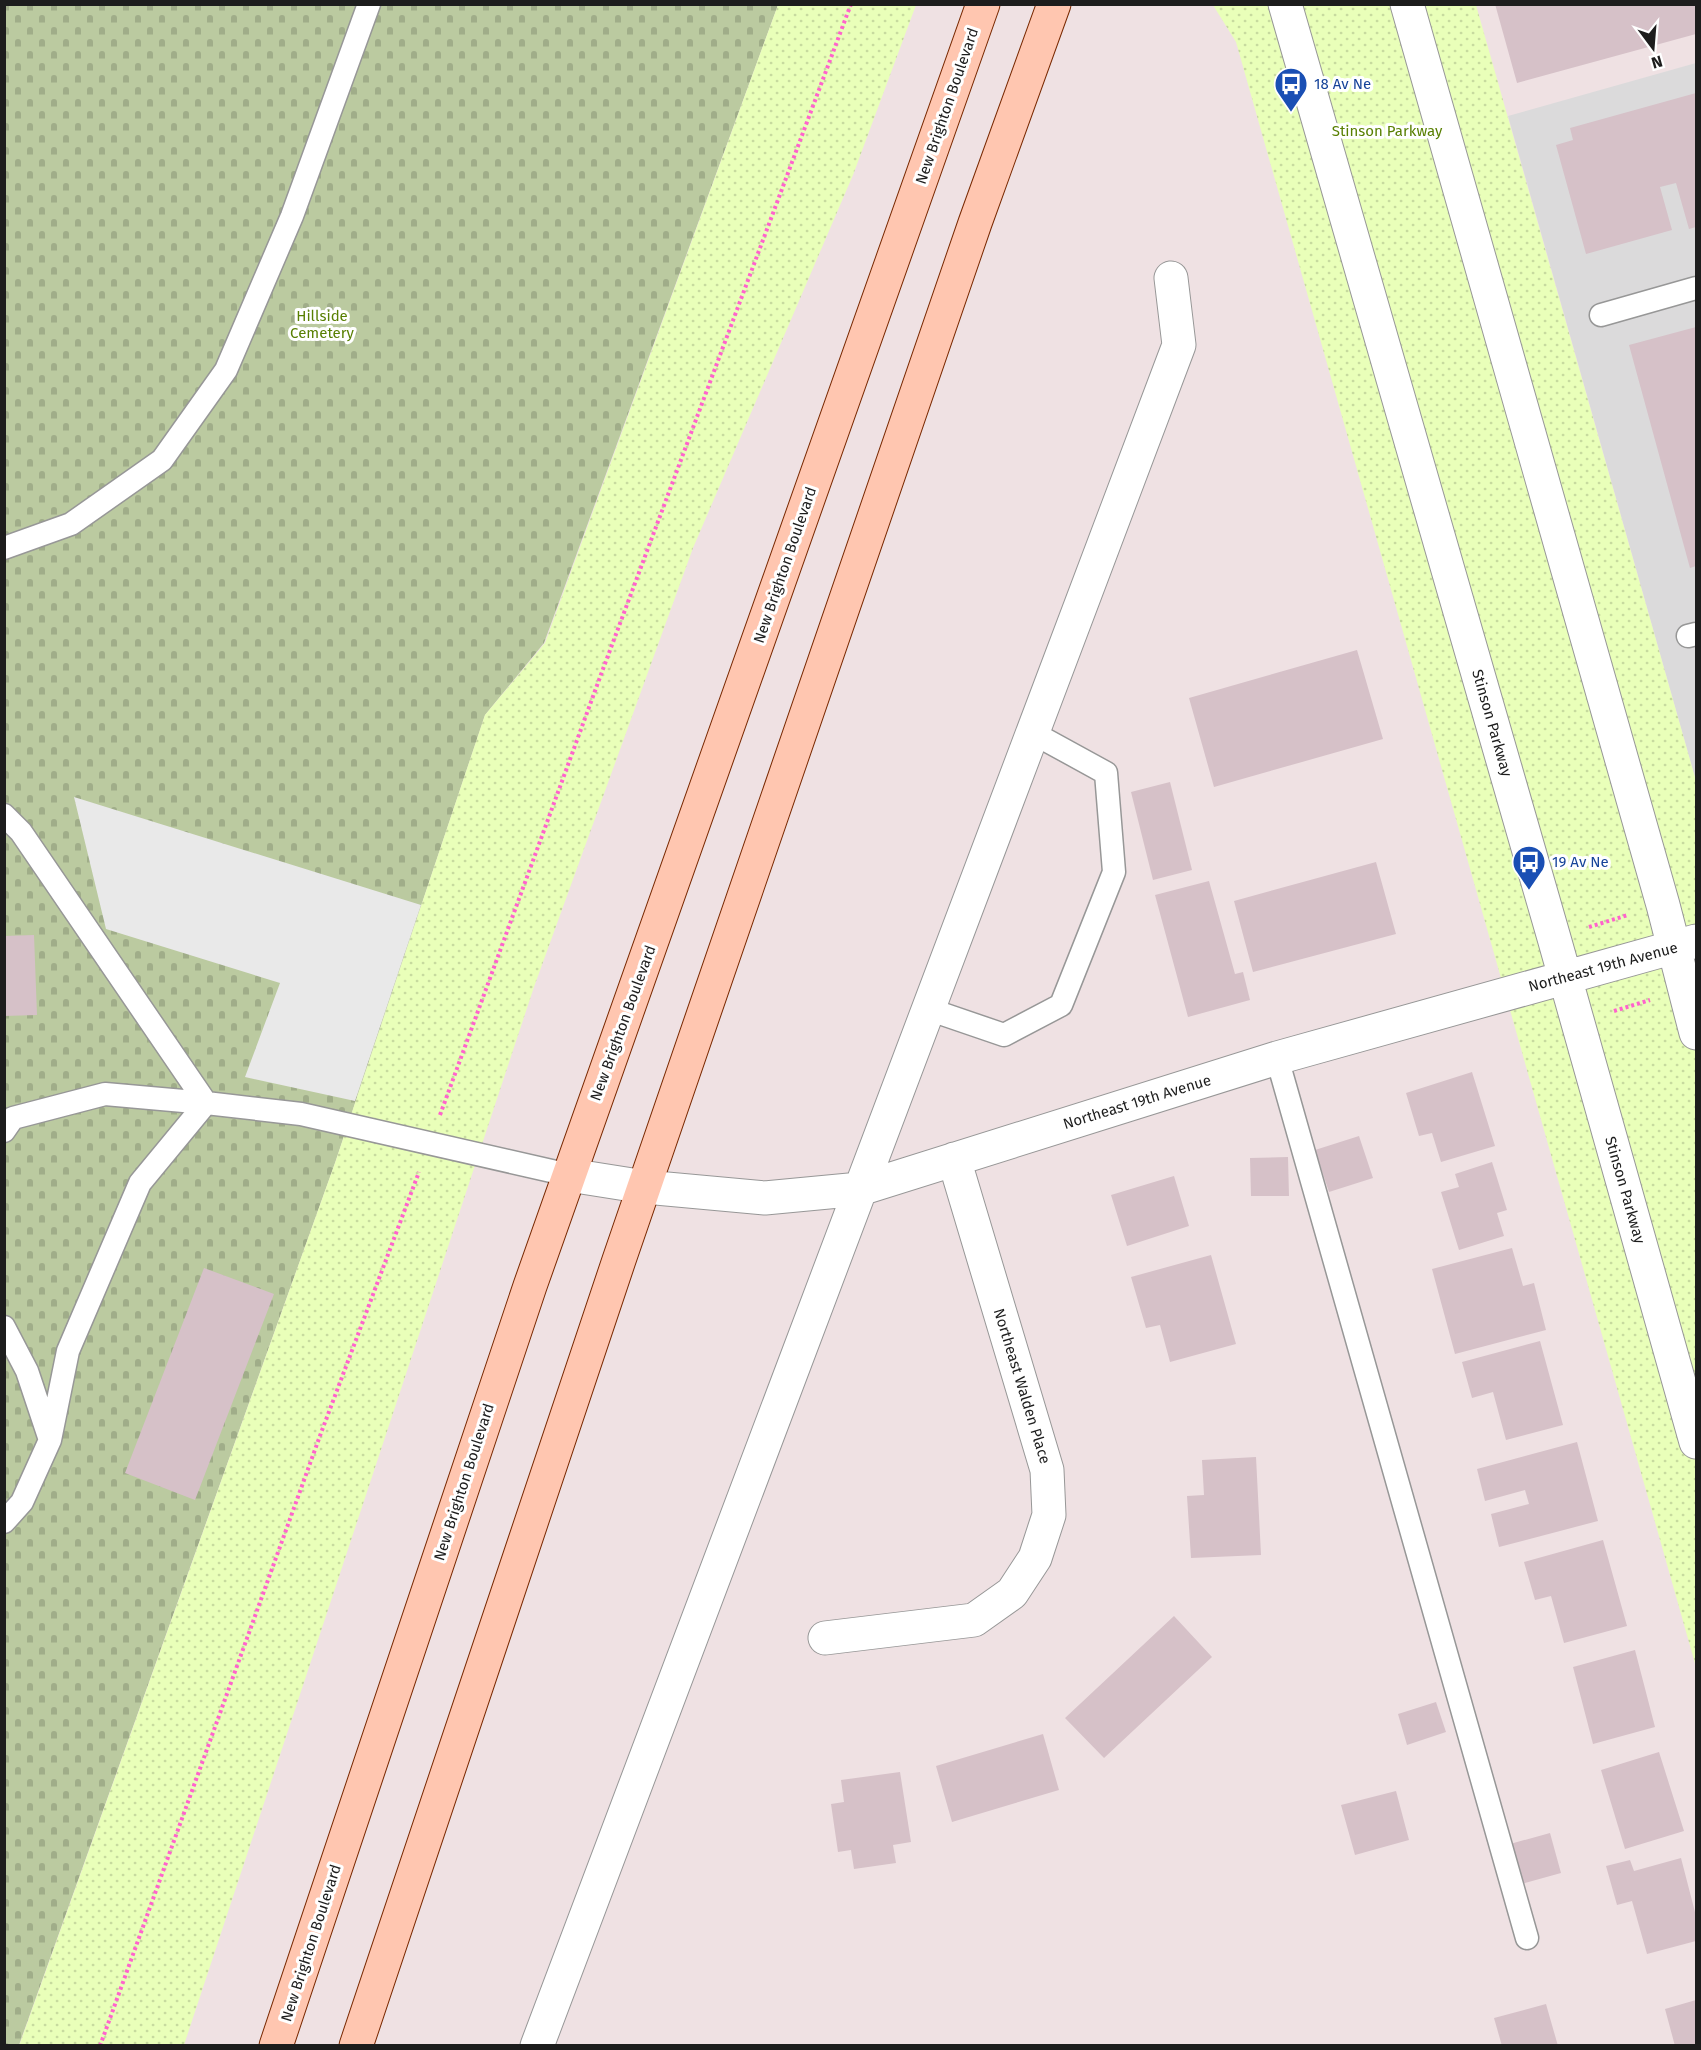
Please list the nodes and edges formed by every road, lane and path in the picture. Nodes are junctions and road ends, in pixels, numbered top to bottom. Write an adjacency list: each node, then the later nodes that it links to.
1 (369, 4): 12 (lane)
2 (850, 4): 26 (path)
3 (983, 4): 28 (main road, New Brighton Boulevard)
4 (1054, 4): 8 (main road)
5 (1068, 4): 8 (main road)
6 (1285, 4): 18 (street, Stinson Parkway)
7 (1407, 4): 17 (street)
8 (1042, 39): 29 (main road)
9 (1171, 278): 13 (street)
10 (1696, 288): 11 (lane)
11 (1601, 315)
12 (4, 548)
13 (1033, 733): 20 (street); 20 (lane)
14 (4, 815): 24 (lane)
15 (1631, 914): 16 (path)
16 (1581, 929)
17 (1685, 944): 18 (street, Northeast 19th Avenue); 22 (street)
18 (1564, 978): 23 (street, Northeast 19th Avenue); 33 (street, Stinson Parkway)
19 (1657, 998): 21 (path)
20 (928, 1009): 30 (street)
21 (1605, 1013)
22 (1696, 1033)
23 (1277, 1058): 27 (street, Northeast 19th Avenue); 37 (lane)
24 (206, 1102): 25 (lane); 26 (lane); 32 (lane)
25 (4, 1131)
26 (430, 1143): 28 (lane); 38 (path)
27 (954, 1159): 30 (street, Northeast 19th Avenue); 36 (street, Northeast Walden Place)
28 (569, 1175): 29 (street, Northeast 19th Avenue); 39 (main road, New Brighton Boulevard)
29 (645, 1187): 30 (street, Northeast 19th Avenue); 40 (main road)
30 (860, 1189): 41 (street)
31 (4, 1327): 32 (lane)
32 (50, 1440): 34 (lane)
33 (1696, 1442)
34 (13, 1500): 35 (lane)
35 (4, 1522)
36 (825, 1638)
37 (1527, 1938)
38 (100, 2046)
39 (276, 2046)
40 (356, 2046)
41 (537, 2046)

